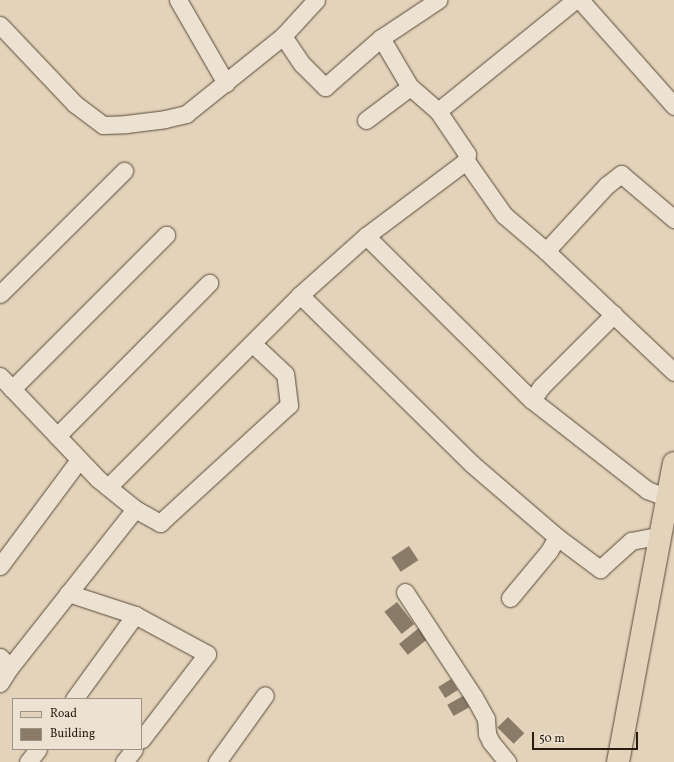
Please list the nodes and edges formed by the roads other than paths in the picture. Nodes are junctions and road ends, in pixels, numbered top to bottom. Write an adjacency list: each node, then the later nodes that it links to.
1 (178, 0): 9 (street)
2 (316, 0): 7 (street)
3 (438, 0): 8 (street)
4 (575, 0): 12 (street)
5 (580, 0): 11 (street)
6 (0, 25): 9 (street)
7 (283, 36): 8 (street); 9 (street)
8 (381, 38): 10 (street)
9 (226, 83)
10 (410, 87): 12 (street); 13 (street)
11 (674, 106)
12 (438, 111): 14 (street)
13 (366, 120)
14 (466, 161): 18 (street); 19 (street)
15 (124, 171): 20 (street)
16 (674, 218): 19 (street)
17 (166, 235): 27 (street)
18 (366, 236): 22 (street); 28 (street)
19 (546, 251): 23 (street)
20 (3, 284)
21 (209, 284): 29 (street)
22 (300, 295): 24 (street); 36 (street)
23 (614, 314): 25 (street); 28 (street)
24 (252, 343): 32 (street); 34 (street)
25 (674, 372)
26 (0, 376): 27 (street)
27 (12, 389): 29 (street)
28 (532, 400): 33 (street)
29 (57, 436): 30 (street)
30 (79, 460): 32 (street); 37 (street)
31 (674, 463): 33 (main road)
32 (108, 487): 34 (street)
33 (668, 498): 35 (main road)
34 (135, 509): 39 (street)
35 (661, 535): 36 (street); 53 (main road)
36 (557, 537): 40 (street)
37 (0, 566)
38 (405, 592): 52 (street)
39 (68, 593): 41 (street); 42 (street)
40 (510, 598)
41 (135, 615): 45 (street); 46 (street)
42 (5, 662): 43 (street)
43 (0, 683)
44 (265, 696): 51 (street)
45 (75, 698)
46 (142, 739)
47 (37, 750): 49 (street)
48 (133, 750): 50 (street)
49 (28, 762)
50 (124, 762)
51 (217, 762)
52 (507, 762)
53 (618, 762)

